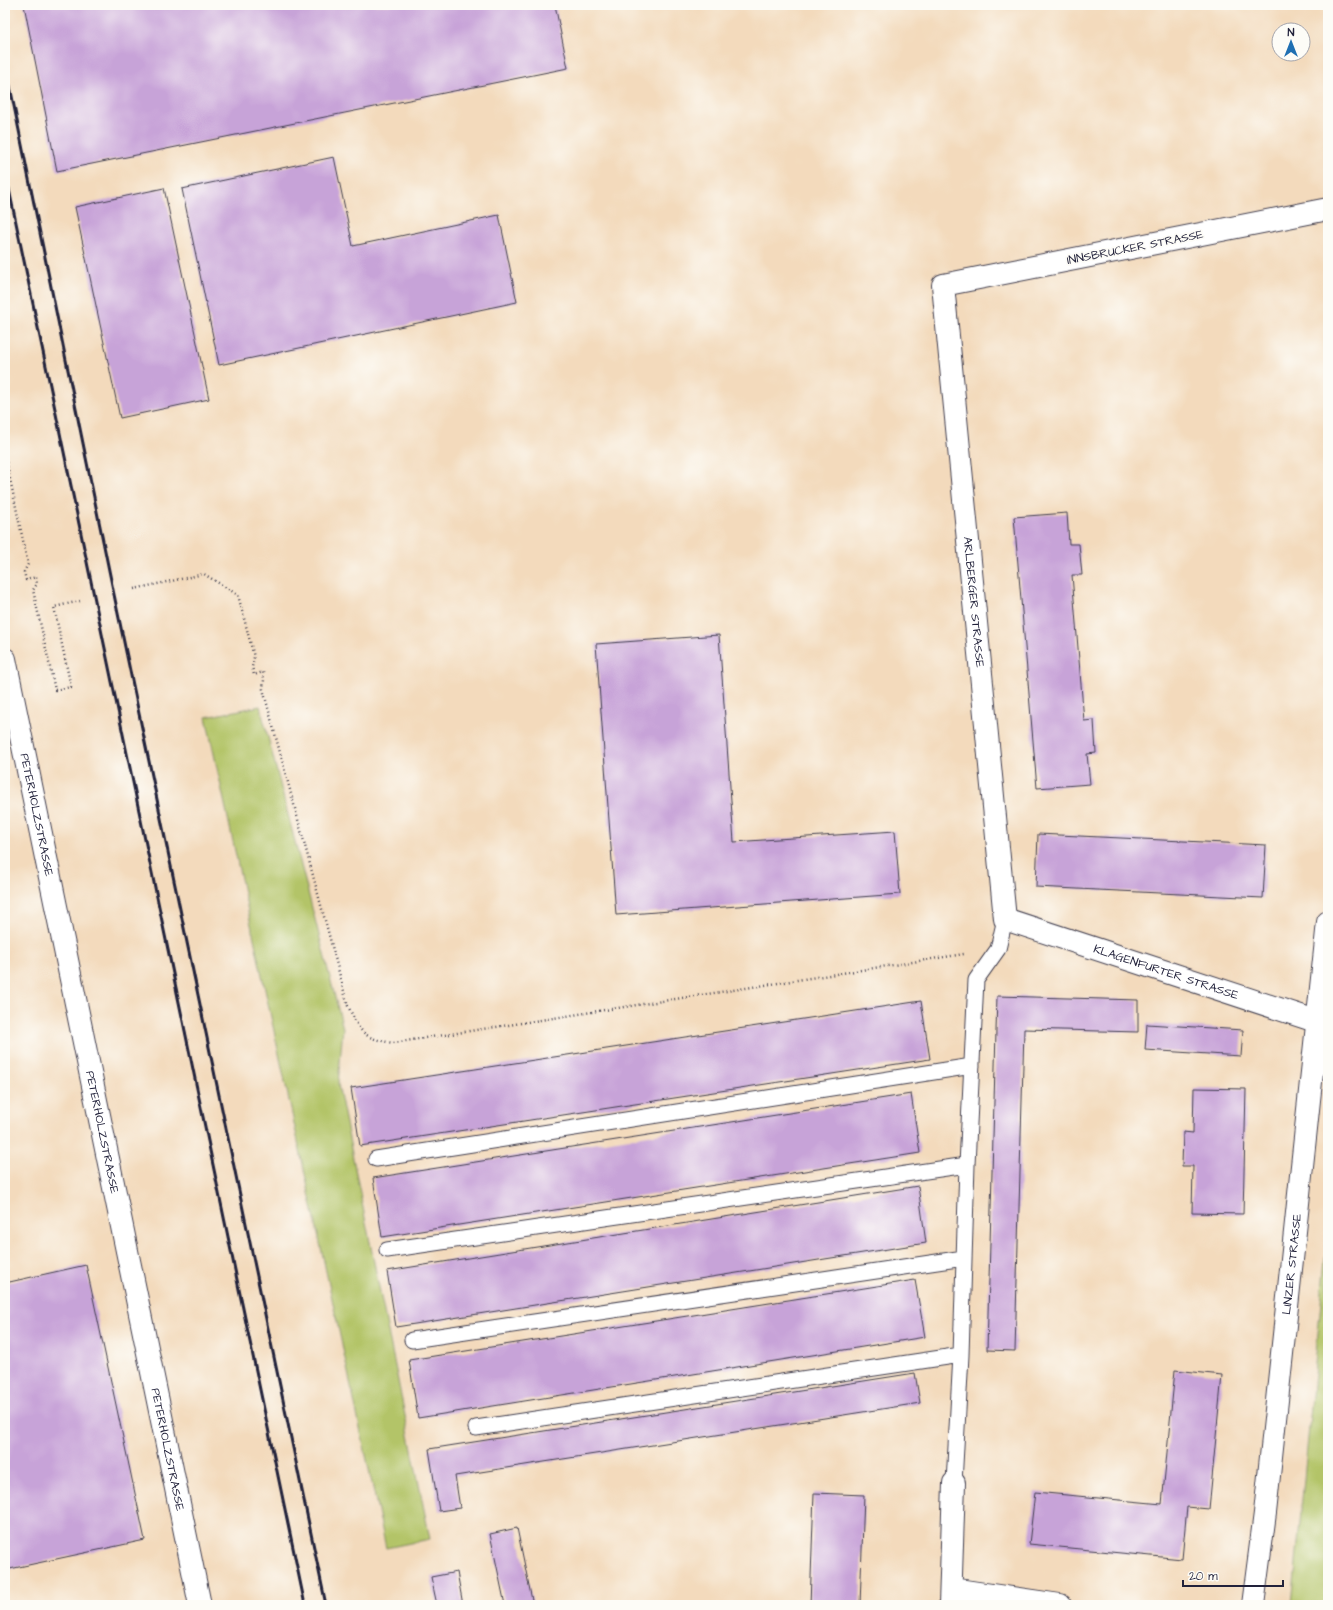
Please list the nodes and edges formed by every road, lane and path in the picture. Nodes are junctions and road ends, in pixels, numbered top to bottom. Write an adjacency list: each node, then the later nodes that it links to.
1 (1328, 209): 2 (street, INNSBRUCKER STRASSE)
2 (943, 285): 7 (street, ARLBERGER STRASSE)
3 (5, 459): 5 (path)
4 (134, 589): 9 (path)
5 (80, 601)
6 (5, 659): 21 (street, PETERHOLZSTRASSE)
7 (1005, 919): 9 (lane); 10 (street, KLAGENFURTER STRASSE)
8 (1328, 922): 10 (street, LINZER STRASSE)
9 (998, 949): 11 (lane)
10 (1323, 1024): 23 (street, LINZER STRASSE)
11 (972, 1066): 12 (lane); 13 (lane)
12 (376, 1159)
13 (967, 1165): 14 (lane); 15 (lane)
14 (387, 1250)
15 (964, 1258): 16 (lane); 17 (lane)
16 (412, 1340)
17 (961, 1355): 18 (lane); 19 (lane)
18 (476, 1428)
19 (954, 1483): 20 (street)
20 (951, 1597): 22 (street)
21 (200, 1605)
22 (1060, 1605)
23 (1253, 1605)

